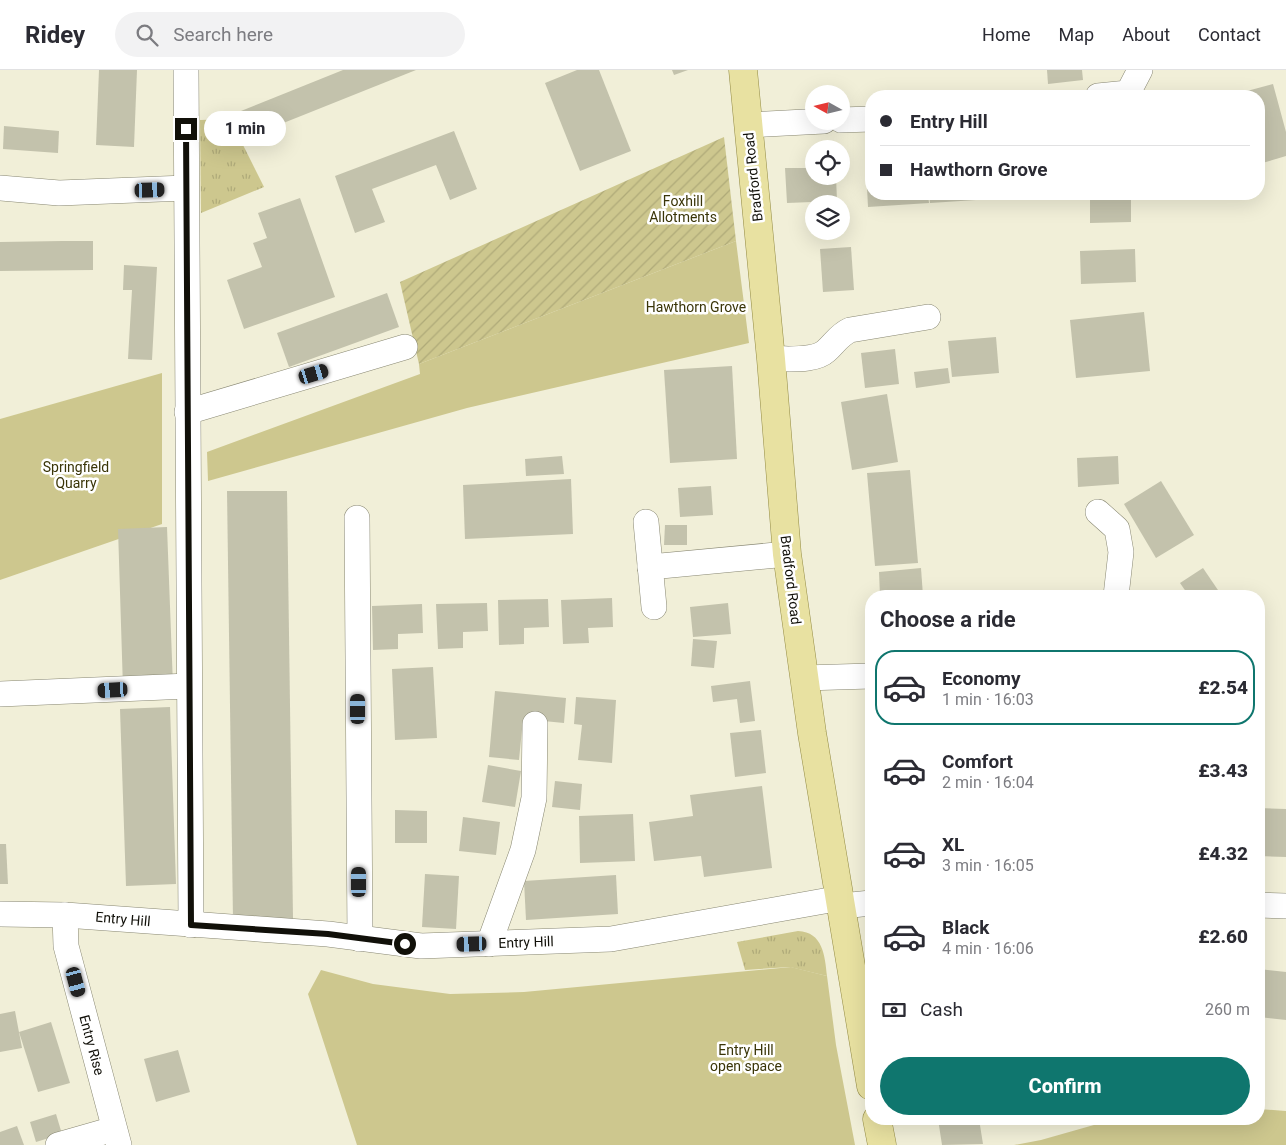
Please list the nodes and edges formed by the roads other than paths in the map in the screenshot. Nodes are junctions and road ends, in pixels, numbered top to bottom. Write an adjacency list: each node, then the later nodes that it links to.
1 (186, 70): 10 (street)
2 (743, 70): 8 (main road, Bradford Road)
3 (1140, 70): 4 (street)
4 (1130, 90)
5 (865, 119): 6 (street)
6 (850, 120)
7 (805, 122): 8 (street)
8 (748, 125): 13 (main road, Bradford Road)
9 (0, 188): 10 (street)
10 (186, 188): 14 (street)
11 (928, 317): 13 (street)
12 (405, 347): 14 (street)
13 (771, 359): 18 (main road, Bradford Road)
14 (187, 412): 24 (street)
15 (1098, 512): 20 (street)
16 (357, 518): 34 (street)
17 (646, 522): 19 (street)
18 (787, 554): 19 (street); 23 (main road, Bradford Road)
19 (650, 567): 21 (street)
20 (1117, 590)
21 (654, 607)
22 (865, 676): 23 (street)
23 (804, 678): 27 (main road, Bradford Road)
24 (189, 686): 25 (street); 33 (street)
25 (0, 694)
26 (535, 724): 35 (street)
27 (841, 902): 28 (street, Entry Hill); 35 (street, Entry Hill); 36 (main road, Bradford Road)
28 (865, 903)
29 (1265, 905): 30 (street)
30 (1286, 906)
31 (0, 914): 32 (street, Entry Hill)
32 (65, 915): 33 (street, Entry Hill); 38 (street, Entry Rise)
33 (191, 925): 34 (street, Entry Hill)
34 (360, 939): 35 (street, Entry Hill)
35 (489, 944)
36 (865, 1049)
37 (878, 1125): 40 (main road)
38 (116, 1137): 39 (street)
39 (58, 1145)
40 (882, 1145)

